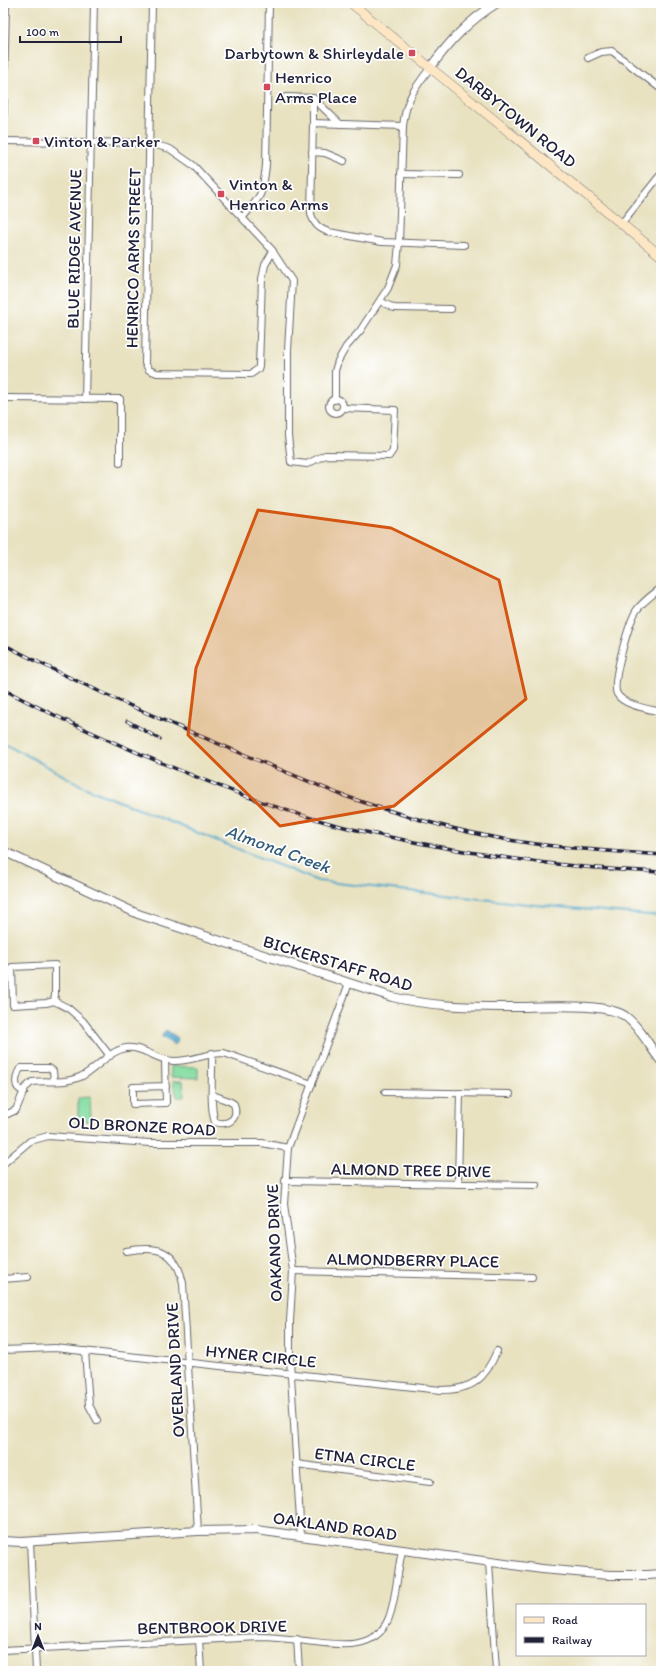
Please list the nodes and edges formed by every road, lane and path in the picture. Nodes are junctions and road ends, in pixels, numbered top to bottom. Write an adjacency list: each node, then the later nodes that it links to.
1 (6, 3): 15 (street)
2 (94, 3): 16 (street, BLUE RIDGE AVENUE)
3 (152, 3): 17 (street, HENRICO ARMS STREET)
4 (270, 3): 23 (street)
5 (351, 3): 8 (main road, DARBYTOWN ROAD)
6 (497, 3): 8 (street)
7 (588, 58): 9 (street)
8 (430, 68): 14 (street); 24 (main road, DARBYTOWN ROAD)
9 (661, 89)
10 (286, 97): 11 (street)
11 (313, 98): 12 (street); 13 (street)
12 (313, 123): 13 (street); 18 (street)
13 (340, 124): 14 (street)
14 (403, 126): 20 (street)
15 (3, 140): 16 (street)
16 (91, 142): 17 (street); 32 (street, BLUE RIDGE AVENUE)
17 (149, 143): 23 (street); 27 (street, HENRICO ARMS STREET)
18 (312, 152): 19 (street); 25 (street)
19 (344, 161)
20 (401, 174): 22 (street); 25 (street)
21 (661, 174): 24 (street)
22 (459, 175)
23 (243, 217): 27 (street)
24 (621, 224): 28 (main road, DARBYTOWN ROAD)
25 (399, 243): 26 (street); 29 (street)
26 (464, 245)
27 (273, 252): 34 (street)
28 (661, 256)
29 (380, 301): 30 (street); 33 (street)
30 (450, 309)
31 (3, 398): 32 (street)
32 (85, 399): 35 (street)
33 (335, 400): 34 (street); 34 (street)
34 (343, 408)
35 (120, 463)
36 (661, 588): 37 (street)
37 (661, 712)
38 (3, 851): 39 (street, BICKERSTAFF ROAD)
39 (349, 983): 44 (street, BICKERSTAFF ROAD); 46 (street, OAKANO DRIVE)
40 (54, 1001): 40 (street); 42 (street)
41 (212, 1054): 43 (street); 46 (street); 52 (street)
42 (110, 1056): 43 (street); 45 (street)
43 (165, 1060): 47 (street)
44 (661, 1061)
45 (54, 1082): 48 (street); 48 (street)
46 (312, 1084): 54 (street, OAKANO DRIVE)
47 (166, 1086): 47 (street)
48 (24, 1092): 53 (street)
49 (385, 1092): 50 (street)
50 (460, 1093): 51 (street); 57 (street)
51 (510, 1094)
52 (213, 1095): 52 (street)
53 (3, 1116)
54 (288, 1148): 55 (street, OLD BRONZE ROAD); 56 (street, OAKANO DRIVE)
55 (3, 1164)
56 (285, 1181): 57 (street, ALMOND TREE DRIVE); 60 (street, OAKANO DRIVE)
57 (458, 1184): 58 (street, ALMOND TREE DRIVE)
58 (536, 1185)
59 (126, 1252): 67 (street, OVERLAND DRIVE)
60 (293, 1271): 62 (street, ALMONDBERRY PLACE); 68 (street, OAKANO DRIVE)
61 (28, 1277): 63 (street)
62 (532, 1277)
63 (3, 1279)
64 (3, 1350): 65 (street, HYNER CIRCLE)
65 (85, 1351): 67 (street, HYNER CIRCLE); 69 (street)
66 (496, 1351): 68 (street, HYNER CIRCLE)
67 (188, 1362): 68 (street, HYNER CIRCLE); 72 (street, OVERLAND DRIVE)
68 (291, 1374): 70 (street, OAKANO DRIVE)
69 (97, 1420)
70 (296, 1464): 71 (street, ETNA CIRCLE); 73 (street, OAKANO DRIVE)
71 (430, 1482)
72 (198, 1531): 73 (street, OAKLAND ROAD); 75 (street, OAKLAND ROAD)
73 (301, 1536): 76 (street, OAKLAND ROAD)
74 (3, 1541): 75 (street, OAKLAND ROAD)
75 (30, 1542): 81 (street)
76 (402, 1551): 77 (street, OAKLAND ROAD); 80 (street, BENTBROOK DRIVE)
77 (489, 1562): 78 (street, OAKLAND ROAD); 86 (street)
78 (661, 1574)
79 (199, 1640): 80 (street, BENTBROOK DRIVE); 81 (street, BENTBROOK DRIVE); 84 (street)
80 (297, 1640): 85 (street)
81 (35, 1648): 82 (street, BENTBROOK DRIVE); 83 (street)
82 (3, 1650)
83 (36, 1671)
84 (201, 1671)
85 (299, 1671)
86 (496, 1671)

